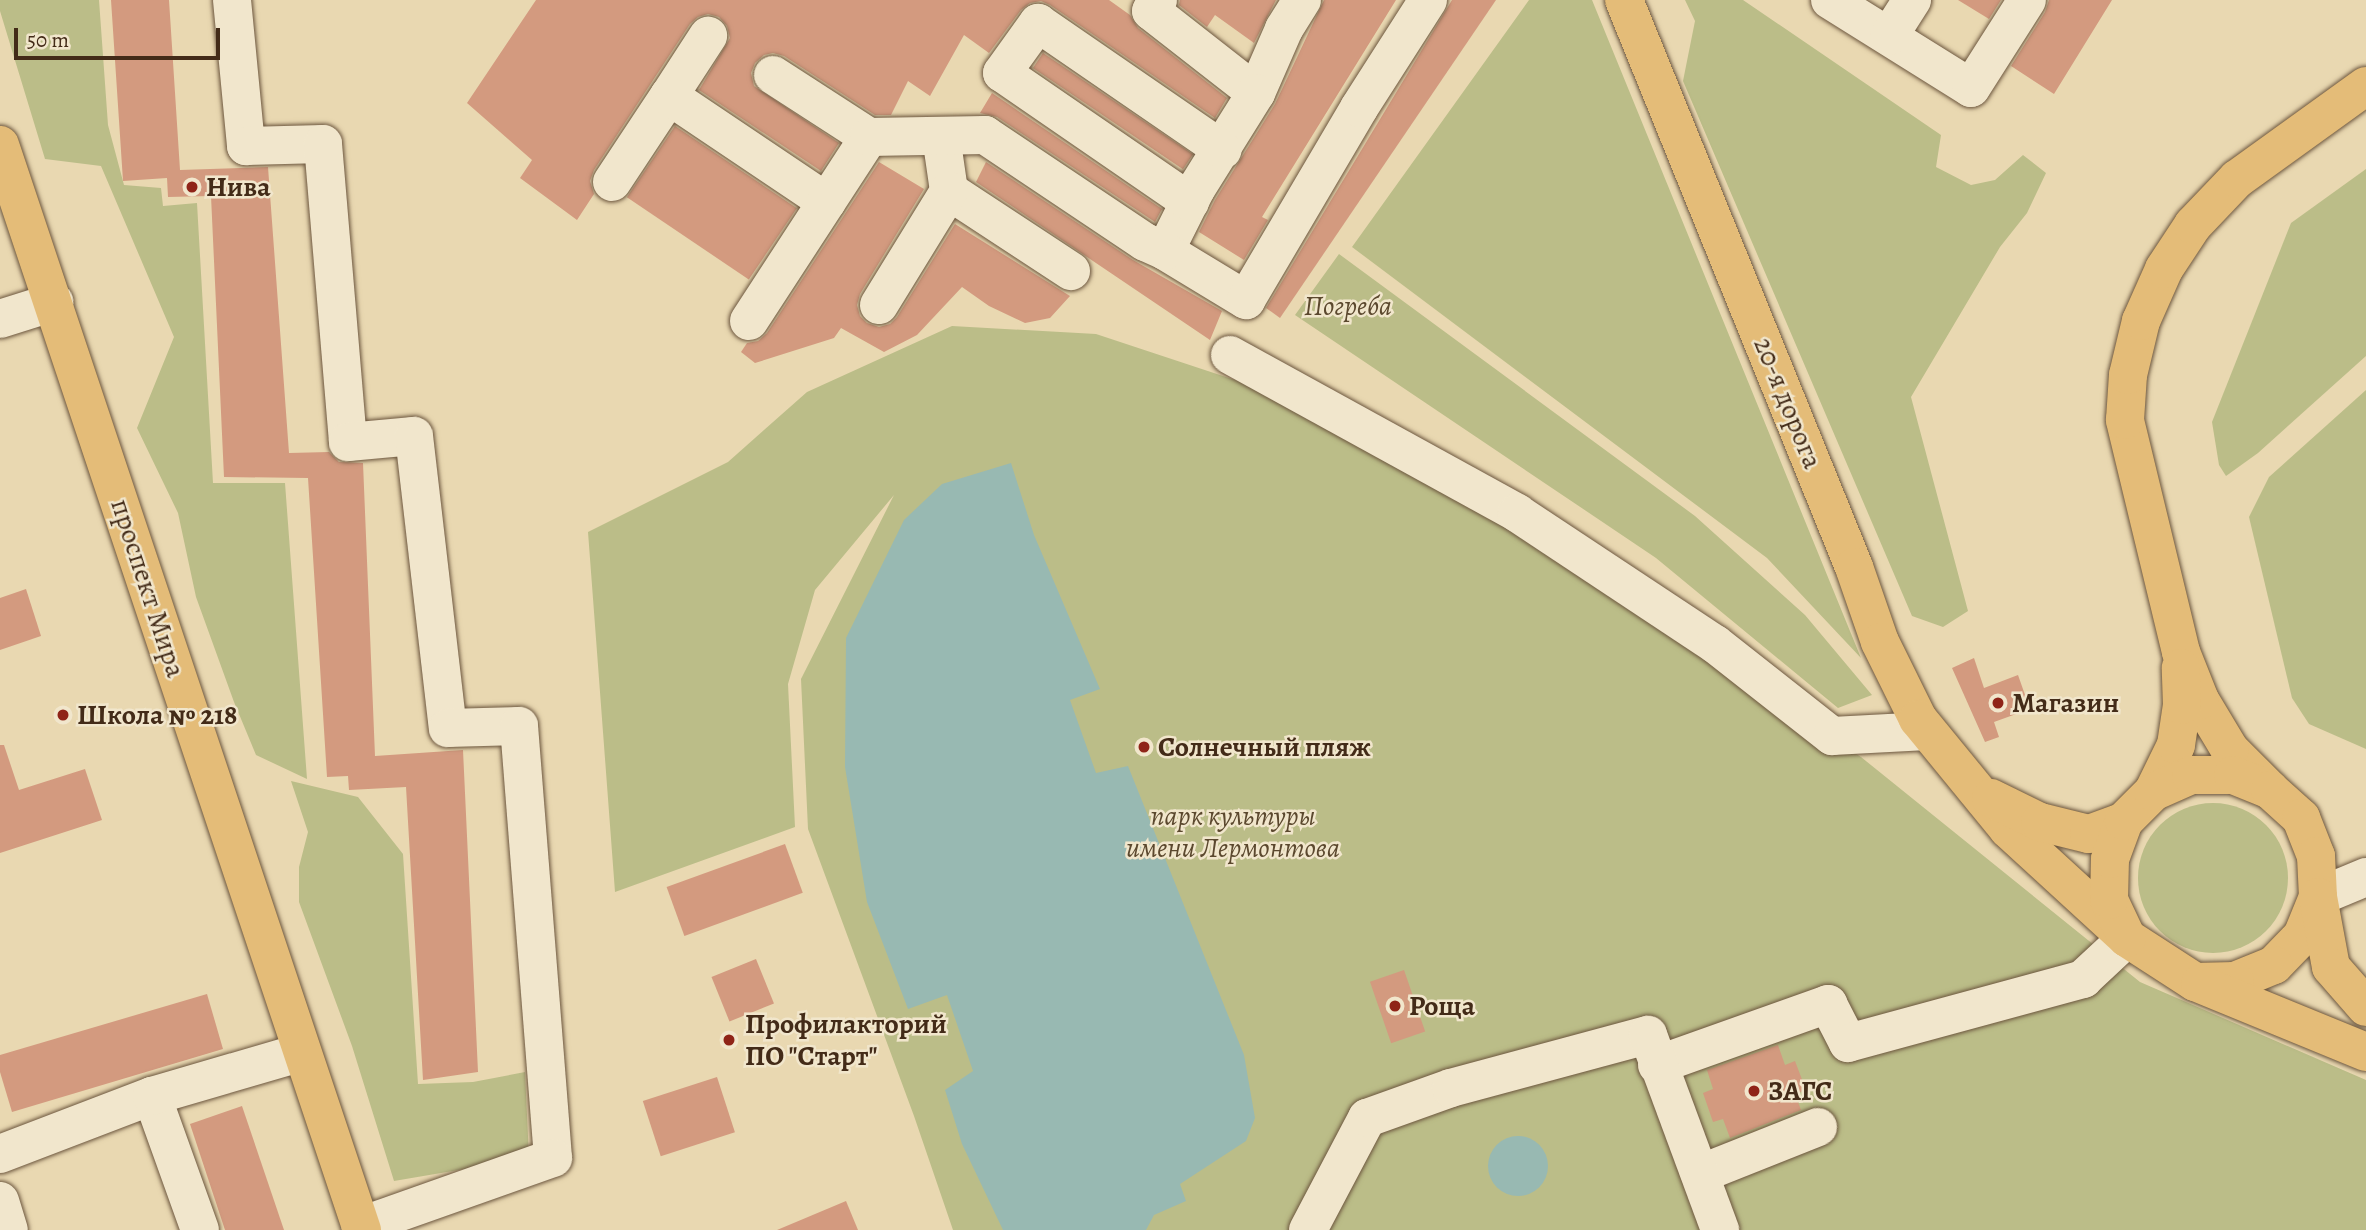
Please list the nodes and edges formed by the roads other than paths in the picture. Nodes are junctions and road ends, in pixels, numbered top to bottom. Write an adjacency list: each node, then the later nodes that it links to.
1 (232, 0): 51 (street)
2 (1158, 0): 13 (street)
3 (1302, 0): 13 (street)
4 (1428, 0): 23 (street)
5 (1624, 0): 31 (main road, 20-я дорога)
6 (1830, 0): 10 (street)
7 (1912, 0): 10 (street)
8 (2027, 0): 10 (street)
9 (708, 36): 14 (street)
10 (1889, 36)
11 (772, 75): 16 (street)
12 (2366, 86): 30 (main road)
13 (1256, 93): 18 (street)
14 (669, 96): 19 (street); 21 (street)
15 (941, 136): 16 (street); 20 (street); 23 (street)
16 (869, 137): 21 (street)
17 (0, 145): 25 (main road, проспект Мира)
18 (1223, 150): 22 (street); 22 (street)
19 (612, 182)
20 (949, 191): 24 (street); 26 (street)
21 (827, 202): 28 (street)
22 (1190, 202): 23 (street)
23 (1166, 251)
24 (1071, 271)
25 (54, 302): 27 (street); 43 (main road, проспект Мира)
26 (879, 305)
27 (0, 319)
28 (749, 321)
29 (1230, 355): 31 (street)
30 (2181, 652): 32 (main road); 34 (main road)
31 (1927, 732): 33 (main road, 20-я дорога)
32 (2270, 790): 34 (main road); 36 (main road)
33 (1977, 791): 35 (main road, 20-я дорога); 40 (main road, 20-я дорога)
34 (2153, 792): 35 (main road)
35 (2124, 821): 40 (main road)
36 (2316, 856): 37 (street); 39 (main road)
37 (2366, 866)
38 (2366, 877): 39 (street)
39 (2318, 897): 41 (main road); 42 (main road)
40 (2127, 938): 41 (main road); 45 (street)
41 (2195, 982): 44 (main road)
42 (2366, 1007)
43 (302, 1052): 46 (street); 51 (main road, проспект Мира)
44 (2366, 1052)
45 (1657, 1065): 49 (street); 54 (street)
46 (152, 1096): 48 (street); 53 (street)
47 (1818, 1127): 49 (street)
48 (0, 1154)
49 (1700, 1174): 55 (street)
50 (0, 1201): 52 (street)
51 (362, 1228)
52 (9, 1230)
53 (200, 1230)
54 (1308, 1230)
55 (1720, 1230)

